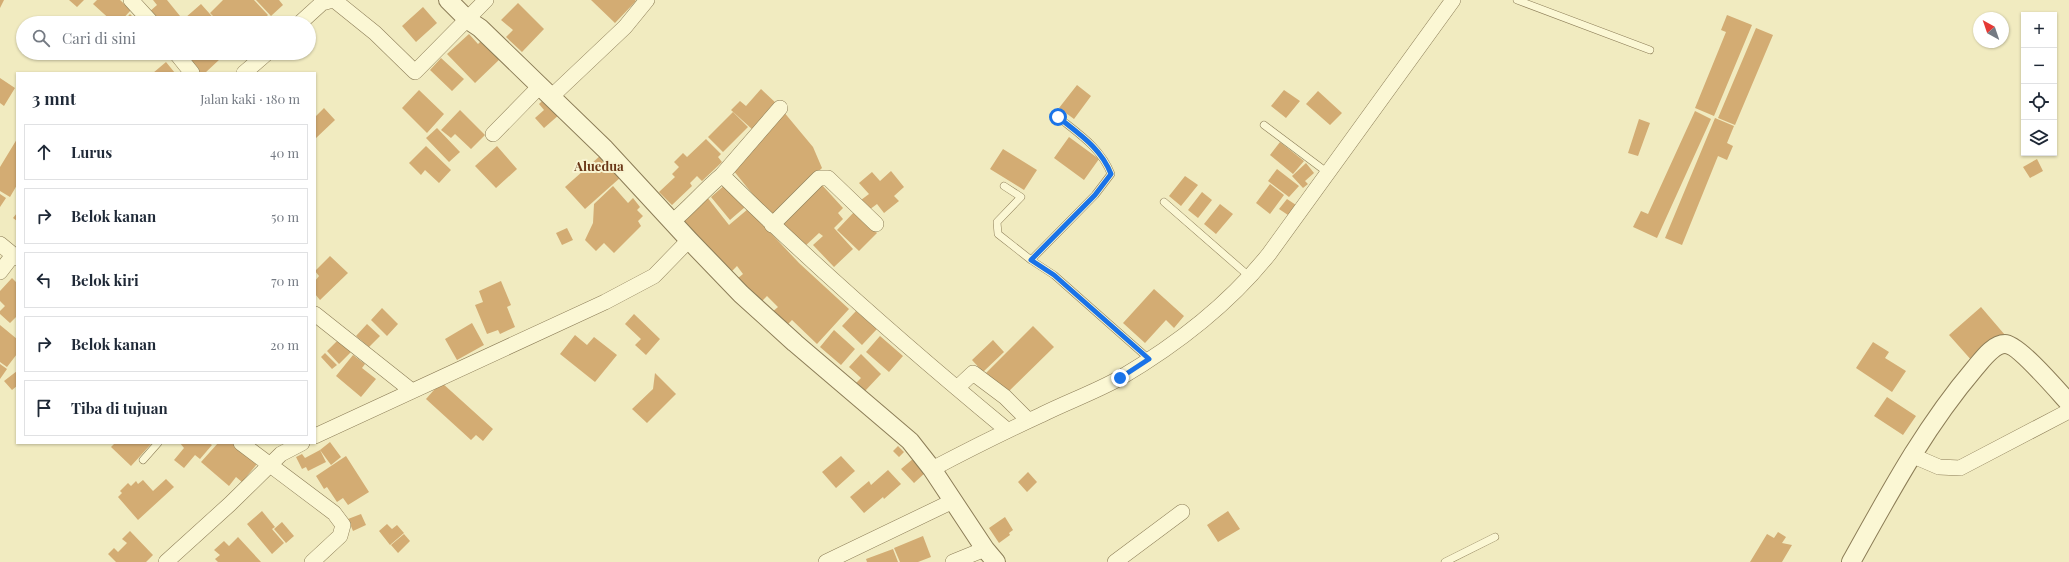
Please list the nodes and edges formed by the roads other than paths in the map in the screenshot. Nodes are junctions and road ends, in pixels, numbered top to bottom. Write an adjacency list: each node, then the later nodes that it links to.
1 (131, 0): 8 (street)
2 (334, 0): 9 (street); 10 (street)
3 (448, 0): 10 (street)
4 (486, 0): 10 (street)
5 (647, 0): 16 (street)
6 (1454, 0): 21 (street)
7 (1517, 0): 11 (lane)
8 (146, 16)
9 (308, 16)
10 (468, 20): 16 (street)
11 (1650, 50)
12 (182, 60): 14 (street)
13 (259, 60): 15 (street)
14 (191, 72)
15 (245, 72)
16 (545, 92): 20 (street); 25 (street)
17 (780, 108): 22 (street)
18 (1058, 117): 31 (lane)
19 (1264, 125): 21 (lane)
20 (493, 134)
21 (1328, 173): 33 (street)
22 (722, 175): 25 (street); 27 (street)
23 (1004, 186): 31 (lane)
24 (1164, 202): 33 (lane)
25 (672, 222): 28 (street)
26 (876, 224): 27 (street)
27 (772, 225): 36 (street)
28 (689, 240): 37 (street); 49 (street)
29 (0, 244): 30 (street)
30 (15, 256): 32 (street)
31 (1031, 260): 35 (lane)
32 (0, 272)
33 (1251, 277): 35 (street)
34 (316, 315): 37 (street)
35 (1149, 359): 40 (street)
36 (957, 388): 40 (street); 41 (street)
37 (412, 391): 42 (street)
38 (2069, 402): 46 (street)
39 (2069, 411): 46 (street)
40 (1028, 420): 41 (street)
41 (1007, 430): 49 (street)
42 (316, 436)
43 (157, 444): 47 (lane)
44 (242, 444): 48 (street)
45 (300, 444): 48 (street)
46 (1911, 455): 60 (street)
47 (143, 460)
48 (269, 466): 54 (street); 55 (street)
49 (932, 469): 50 (street)
50 (953, 501): 53 (street); 56 (street)
51 (1182, 512): 58 (street)
52 (1495, 536): 59 (lane)
53 (991, 556): 57 (street)
54 (166, 562)
55 (312, 562)
56 (826, 562)
57 (953, 562)
58 (1115, 562)
59 (1446, 562)
60 (1851, 562)

